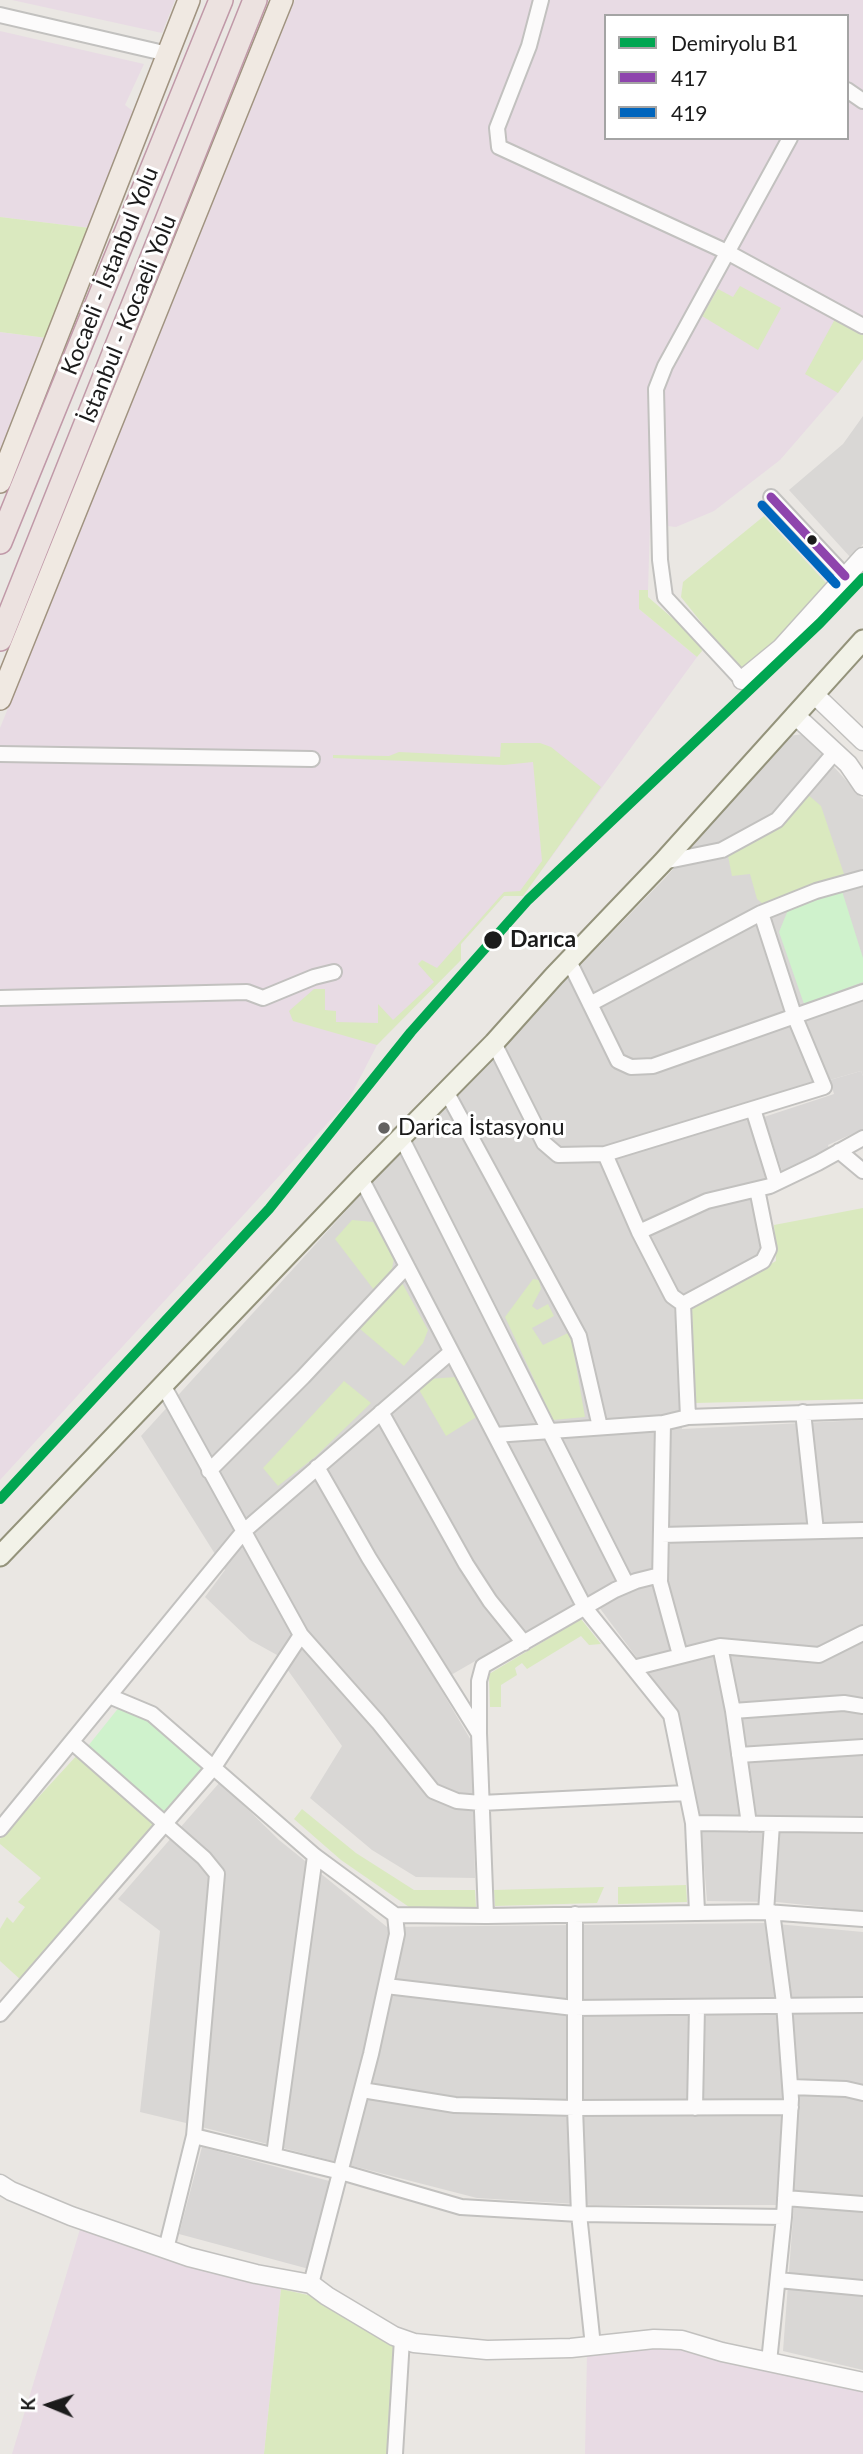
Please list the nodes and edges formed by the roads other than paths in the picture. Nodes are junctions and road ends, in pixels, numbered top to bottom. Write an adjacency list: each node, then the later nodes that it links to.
1 (189, 0): 7 (main road)
2 (221, 0): 13 (highway, Kocaeli - İstanbul Yolu)
3 (255, 0): 16 (highway, İstanbul - Kocaeli Yolu)
4 (282, 0): 20 (main road)
5 (541, 0): 9 (street)
6 (0, 15): 7 (street)
7 (168, 54): 11 (main road)
8 (789, 140): 9 (street)
9 (727, 252): 10 (street); 18 (street)
10 (863, 326)
11 (0, 482)
12 (771, 498): 15 (street)
13 (0, 542)
14 (863, 557): 15 (street)
15 (845, 576): 18 (street)
16 (0, 639)
17 (863, 640): 19 (main road)
18 (742, 680)
19 (814, 694): 21 (main road); 22 (street)
20 (0, 699)
21 (795, 715): 25 (street); 28 (main road)
22 (863, 741)
23 (863, 752): 25 (street)
24 (0, 754): 26 (street)
25 (841, 758): 27 (street); 28 (street)
26 (312, 759)
27 (863, 786)
28 (662, 863): 31 (main road)
29 (863, 878): 30 (street)
30 (761, 913): 35 (street); 36 (street)
31 (569, 961): 35 (street); 37 (main road)
32 (334, 972): 34 (street)
33 (863, 992): 36 (street)
34 (0, 998)
35 (590, 1004): 36 (street)
36 (794, 1015): 39 (street)
37 (494, 1043): 38 (main road); 43 (street)
38 (446, 1091): 40 (main road); 58 (street)
39 (753, 1109): 43 (street); 46 (street)
40 (401, 1137): 45 (main road); 59 (street)
41 (863, 1138): 42 (street)
42 (839, 1151): 44 (street); 46 (street)
43 (605, 1154): 48 (street)
44 (863, 1171)
45 (361, 1178): 49 (street); 52 (main road)
46 (776, 1183): 47 (street)
47 (757, 1189): 48 (street); 50 (street)
48 (639, 1232): 50 (street)
49 (407, 1266): 51 (street); 62 (street)
50 (683, 1304): 56 (street)
51 (452, 1352): 54 (street); 60 (street)
52 (163, 1385): 62 (street); 67 (main road)
53 (863, 1411): 55 (street)
54 (381, 1412): 61 (street); 73 (street)
55 (803, 1412): 56 (street); 65 (street)
56 (688, 1417): 57 (street)
57 (663, 1423): 58 (street); 66 (street)
58 (600, 1427): 59 (street)
59 (548, 1431): 60 (street); 69 (street)
60 (495, 1435): 70 (street)
61 (317, 1467): 64 (street); 80 (street)
62 (209, 1471): 64 (street)
63 (863, 1530): 65 (street)
64 (244, 1531): 72 (street); 77 (street)
65 (816, 1531): 66 (street)
66 (661, 1535): 68 (street)
67 (0, 1556)
68 (660, 1575): 69 (street); 75 (street)
69 (627, 1585): 70 (street)
70 (584, 1608): 73 (street); 76 (street)
71 (863, 1633): 74 (street)
72 (301, 1635): 84 (street); 86 (street)
73 (524, 1643): 80 (street)
74 (720, 1646): 75 (street); 79 (street)
75 (680, 1655): 76 (street)
76 (633, 1668): 85 (street)
77 (109, 1696): 81 (street); 84 (street)
78 (863, 1706): 79 (street)
79 (733, 1711): 83 (street)
80 (479, 1733): 86 (street)
81 (72, 1742): 88 (street); 92 (street)
82 (863, 1747): 83 (street)
83 (739, 1755): 89 (street)
84 (214, 1768): 88 (street); 93 (street)
85 (687, 1793): 86 (street); 87 (street)
86 (481, 1802): 98 (street)
87 (693, 1823): 89 (street); 94 (street)
88 (166, 1824): 105 (street); 112 (street)
89 (749, 1824): 90 (street)
90 (772, 1824): 91 (street); 95 (street)
91 (863, 1825)
92 (0, 1829)
93 (315, 1856): 97 (street); 113 (street)
94 (697, 1912): 95 (street); 96 (street)
95 (769, 1912): 99 (street); 103 (street)
96 (575, 1914): 98 (street); 104 (street)
97 (395, 1915): 98 (street); 100 (street)
98 (486, 1916)
99 (863, 1919)
100 (386, 1986): 104 (street); 107 (street)
101 (863, 2005): 103 (street)
102 (697, 2007): 103 (street); 104 (street); 111 (street)
103 (784, 2007): 106 (street)
104 (574, 2008): 110 (street)
105 (0, 2014)
106 (790, 2087): 108 (street); 109 (street)
107 (362, 2090): 110 (street); 114 (street)
108 (863, 2093)
109 (791, 2107): 111 (street); 116 (street)
110 (575, 2108): 111 (street); 118 (street)
111 (695, 2108)
112 (194, 2136): 113 (street); 120 (street)
113 (274, 2155): 114 (street)
114 (341, 2172): 118 (street); 122 (street)
115 (0, 2184): 120 (street)
116 (785, 2198): 117 (street); 119 (street)
117 (863, 2204)
118 (579, 2214): 119 (street); 125 (street)
119 (784, 2217): 121 (street)
120 (166, 2249): 122 (street)
121 (778, 2280): 123 (street); 126 (street)
122 (311, 2284): 124 (street)
123 (863, 2288)
124 (402, 2339): 125 (street); 128 (street)
125 (593, 2346): 126 (street)
126 (769, 2362): 127 (street)
127 (863, 2382)
128 (395, 2454)

